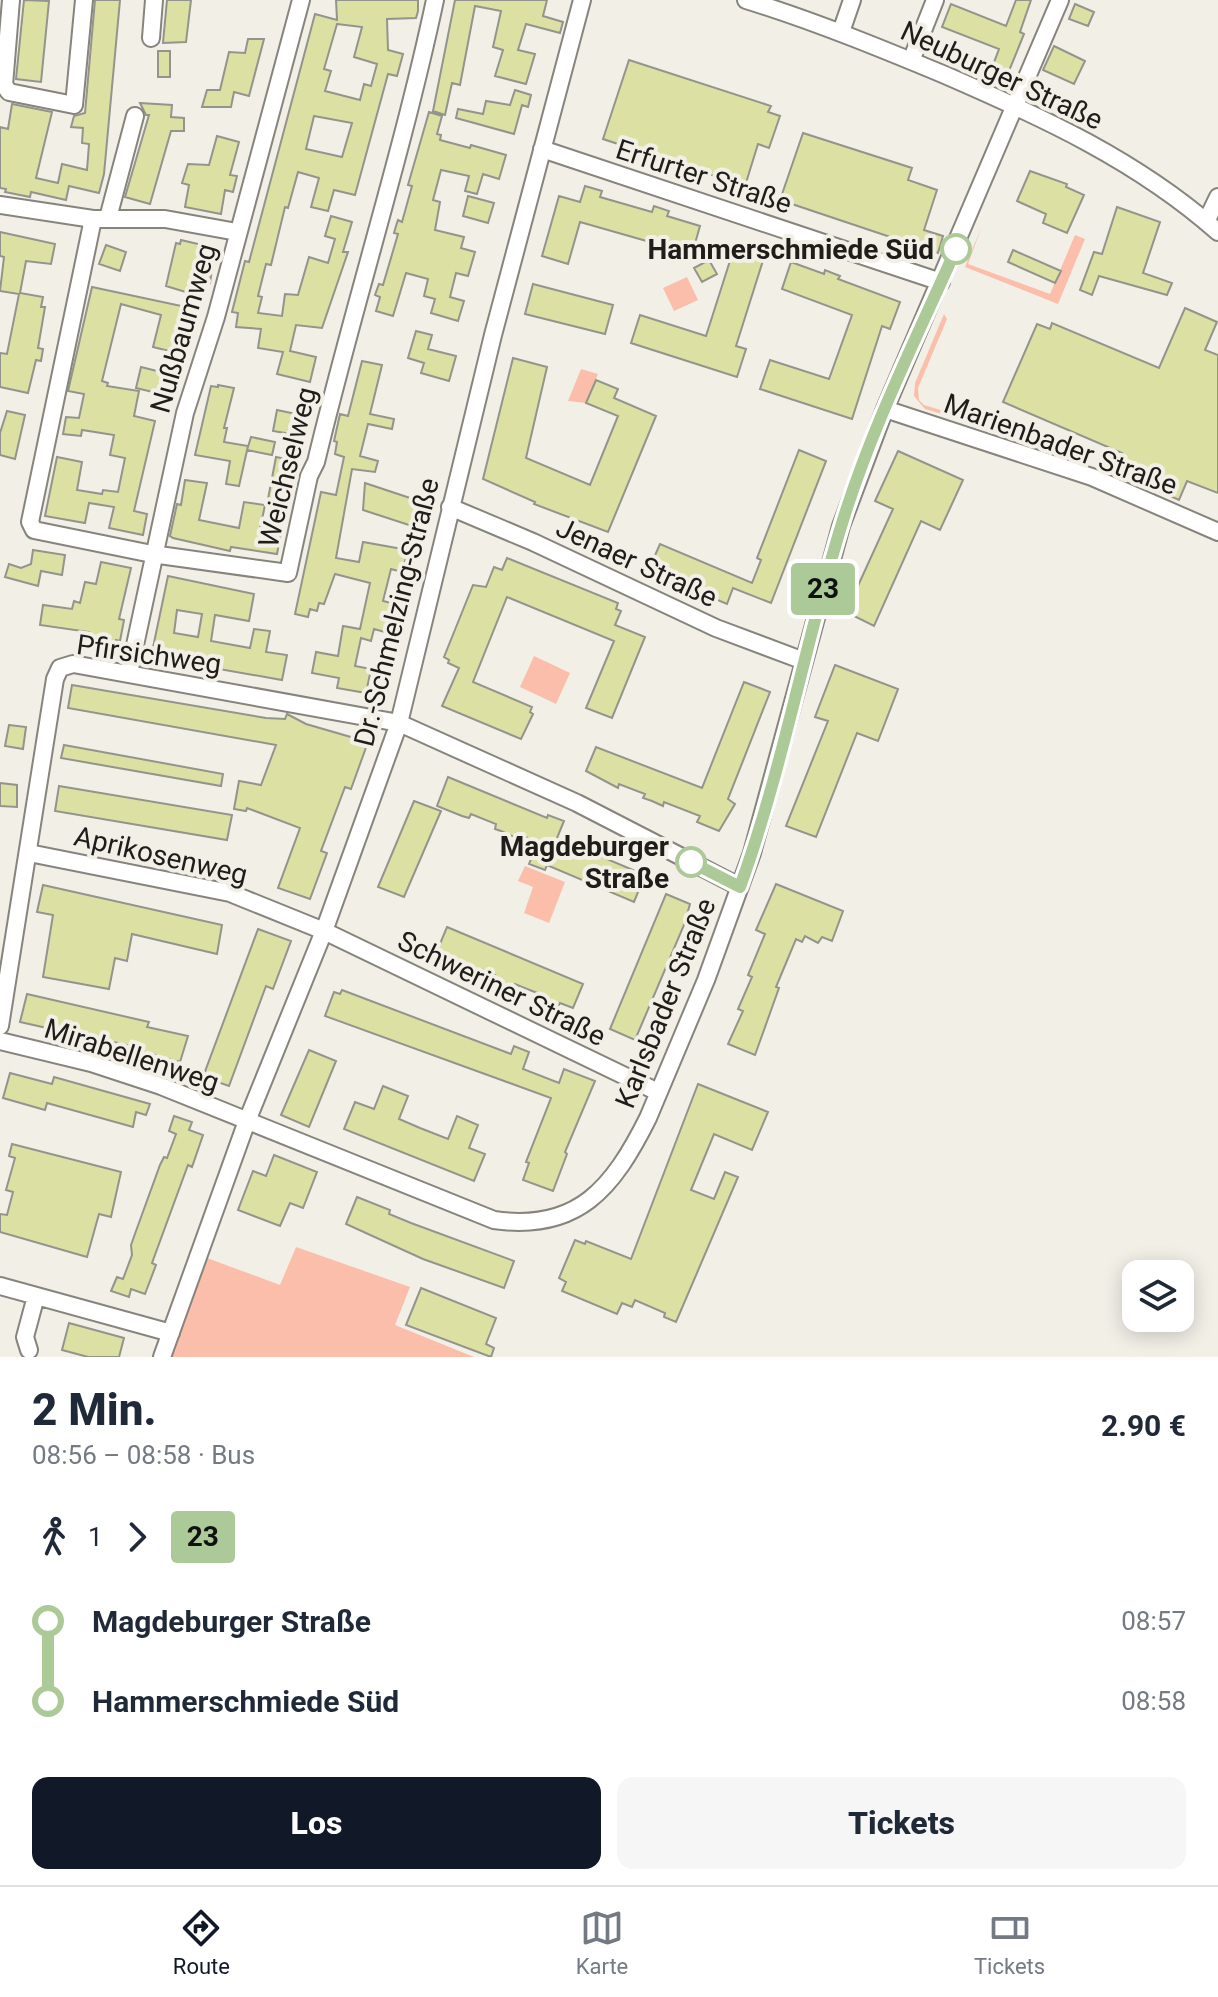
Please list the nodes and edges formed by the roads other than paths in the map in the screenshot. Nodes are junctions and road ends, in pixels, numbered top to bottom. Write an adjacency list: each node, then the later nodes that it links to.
1 (11, 0): 2 (street)
2 (84, 0)
3 (154, 0): 13 (street)
4 (301, 0): 22 (street, Nußbaumweg)
5 (435, 0): 27 (street, Weichselweg)
6 (582, 0): 17 (street, Dr.-Schmelzing-Straße)
7 (746, 0): 11 (street, Neuburger Straße)
8 (852, 0): 12 (street)
9 (935, 0): 14 (street)
10 (1060, 0): 15 (street, Karlsbader Straße)
11 (768, 3): 12 (street, Neuburger Straße)
12 (841, 32): 14 (street, Neuburger Straße)
13 (151, 38)
14 (911, 61): 15 (street, Neuburger Straße)
15 (1015, 105): 21 (street, Neuburger Straße); 23 (street, Karlsbader Straße)
16 (135, 116): 20 (street)
17 (542, 149): 23 (street, Erfurter Straße); 25 (street, Dr.-Schmelzing-Straße)
18 (1218, 197): 21 (street)
19 (0, 205): 20 (street)
20 (100, 218): 22 (street); 27 (street, Weichselweg)
21 (1212, 227)
22 (237, 232): 27 (street, Nußbaumweg)
23 (941, 282): 24 (street, Karlsbader Straße)
24 (885, 409): 26 (street, Marienbader Straße); 28 (street, Karlsbader Straße)
25 (450, 507): 28 (street, Jenaer Straße); 30 (street, Dr.-Schmelzing-Straße)
26 (1218, 532)
27 (152, 554): 29 (street, Nußbaumweg)
28 (804, 661): 32 (street, Karlsbader Straße)
29 (129, 673): 30 (street, Pfirsichweg); 31 (street, Pfirsichweg)
30 (399, 723): 32 (street); 33 (street, Dr.-Schmelzing-Straße)
31 (29, 853): 33 (street, Aprikosenweg); 34 (street, Pfirsichweg)
32 (740, 887): 36 (street, Karlsbader Straße)
33 (324, 931): 36 (street, Schweriner Straße); 37 (street, Dr.-Schmelzing-Straße)
34 (0, 1026)
35 (0, 1041): 37 (street, Mirabellenweg)
36 (658, 1092): 37 (street, Karlsbader Straße)
37 (247, 1121): 40 (street, Dr.-Schmelzing-Straße)
38 (0, 1286): 39 (street)
39 (36, 1296): 40 (street); 41 (street)
40 (171, 1333): 42 (street, Dr.-Schmelzing-Straße)
41 (29, 1350)
42 (162, 1357)

